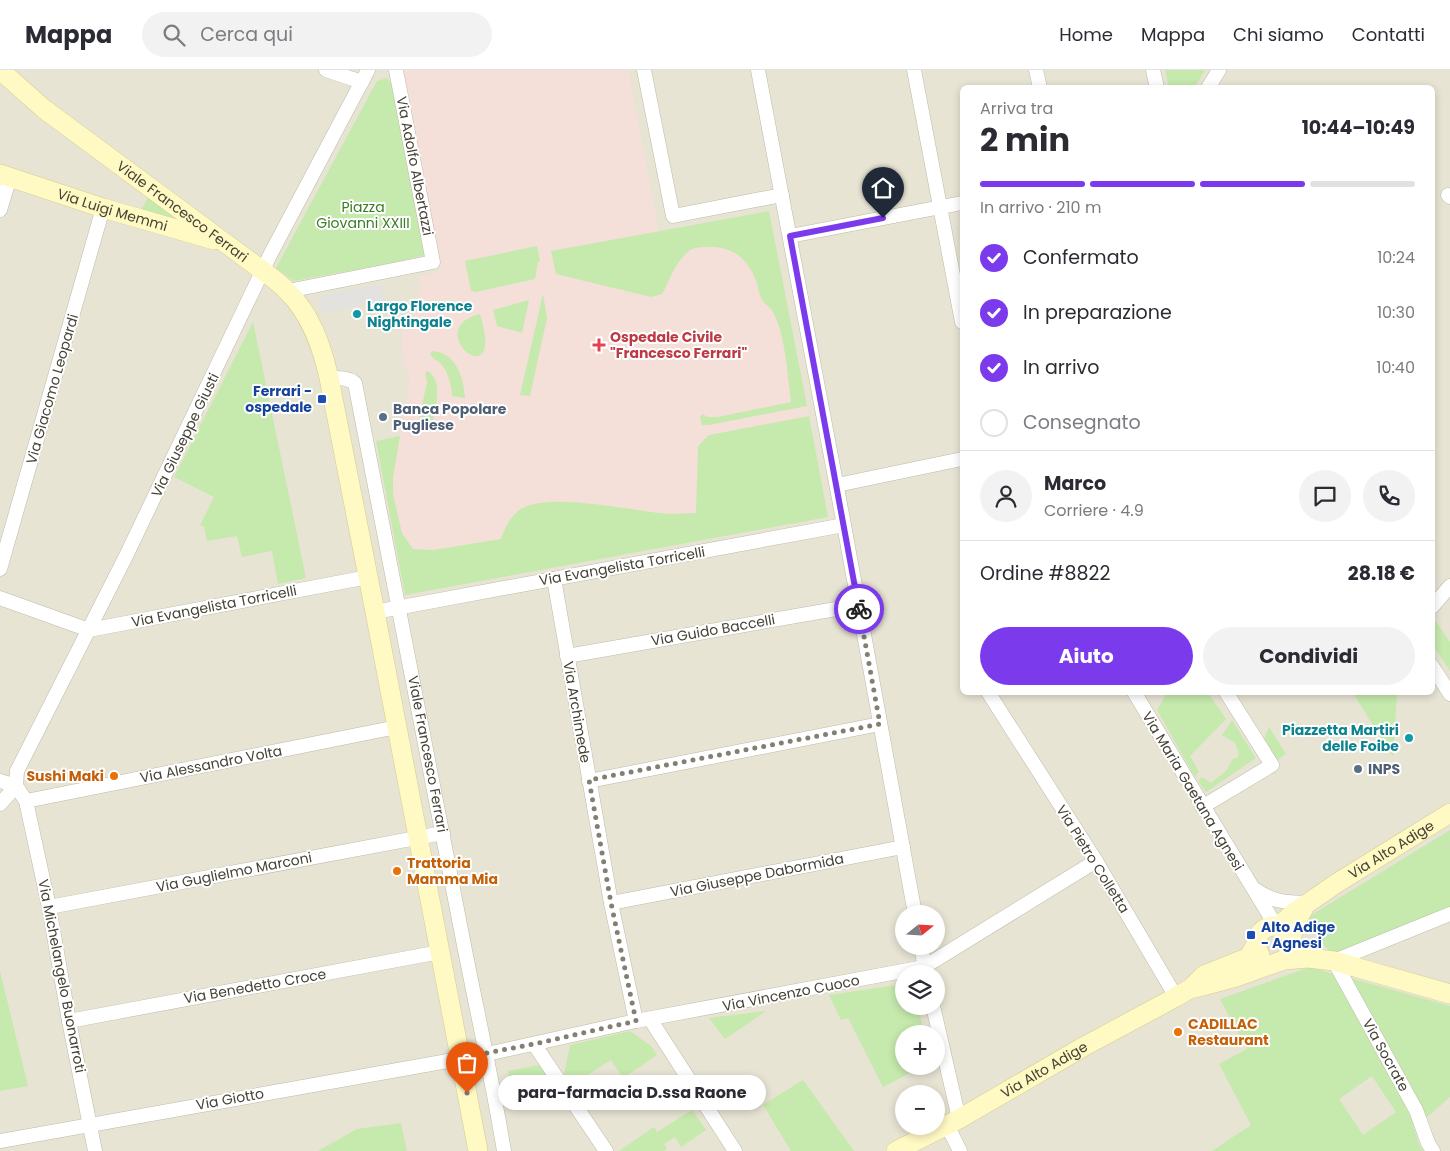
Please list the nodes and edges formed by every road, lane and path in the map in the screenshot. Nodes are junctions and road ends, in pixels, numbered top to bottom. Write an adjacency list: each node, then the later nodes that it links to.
1 (0, 70): 21 (street, Viale Francesco Ferrari)
2 (326, 70): 10 (street)
3 (396, 70): 23 (street, Via Adolfo Albertazzi)
4 (644, 70): 15 (street)
5 (758, 70): 15 (street)
6 (914, 70): 18 (street)
7 (1036, 70): 11 (street)
8 (1154, 70): 12 (street)
9 (1219, 70): 13 (street)
10 (365, 76): 22 (street, Via Giuseppe Giusti)
11 (1039, 85)
12 (1156, 85)
13 (1210, 85)
14 (5, 176): 17 (street, Via Luigi Memmi); 19 (street)
15 (782, 194): 20 (street)
16 (960, 204): 18 (street)
17 (103, 208): 21 (street, Via Luigi Memmi); 29 (street, Via Giacomo Leopardi)
18 (939, 208): 20 (street); 24 (street)
19 (0, 210)
20 (790, 236): 27 (street)
21 (224, 242): 22 (street, Viale Francesco Ferrari)
22 (263, 271): 23 (street, Viale Francesco Ferrari); 38 (street, Via Giuseppe Giusti)
23 (288, 291): 25 (street, Viale Francesco Ferrari)
24 (960, 312)
25 (329, 378): 30 (street, Viale Francesco Ferrari); 36 (street, Viale Francesco Ferrari)
26 (960, 459): 27 (street)
27 (837, 485): 28 (street)
28 (844, 525): 31 (street, Via Evangelista Torricelli); 35 (street)
29 (0, 569)
30 (368, 577): 37 (street, Viale Francesco Ferrari); 38 (street, Via Evangelista Torricelli)
31 (554, 579): 36 (street, Via Evangelista Torricelli); 39 (street, Via Archimede)
32 (1450, 586): 34 (street)
33 (0, 598): 38 (street)
34 (1435, 604)
35 (859, 605): 39 (street, Via Guido Baccelli); 45 (street)
36 (400, 606): 37 (street, Via Evangelista Torricelli); 54 (street, Viale Francesco Ferrari)
37 (375, 612): 46 (street, Viale Francesco Ferrari)
38 (89, 630): 49 (street, Via Giuseppe Giusti)
39 (567, 656): 47 (street, Via Archimede)
40 (1435, 671): 41 (street)
41 (1450, 694)
42 (990, 695): 57 (street, Via Pietro Colletta)
43 (1136, 695): 52 (street, Via Maria Gaetana Agnesi)
44 (1228, 695): 52 (street)
45 (880, 724): 47 (street); 56 (street)
46 (397, 727): 50 (street, Via Alessandro Volta); 55 (street, Viale Francesco Ferrari)
47 (589, 780): 59 (street, Via Archimede)
48 (0, 781): 49 (street)
49 (16, 786): 50 (street); 51 (street)
50 (26, 801): 62 (street, Via Michelangelo Buonarroti)
51 (0, 804)
52 (1202, 807): 58 (street, Via Maria Gaetana Agnesi)
53 (1450, 813): 60 (street, Via Alto Adige)
54 (444, 833): 55 (street, Via Guglielmo Marconi); 77 (street, Viale Francesco Ferrari)
55 (418, 838): 62 (street, Via Guglielmo Marconi); 66 (street, Viale Francesco Ferrari)
56 (903, 847): 59 (street, Via Giuseppe Dabormida); 61 (street)
57 (1096, 861): 68 (street, Via Vincenzo Cuoco); 70 (street, Via Pietro Colletta)
58 (1253, 888): 60 (street); 64 (street, Via Maria Gaetana Agnesi); 65 (street, Via Maria Gaetana Agnesi)
59 (611, 903): 75 (street, Via Archimede)
60 (1308, 903): 65 (street, Via Alto Adige)
61 (913, 905)
62 (50, 907): 74 (street, Via Michelangelo Buonarroti)
63 (1450, 914): 67 (street)
64 (1256, 942): 65 (street, Via Alto Adige); 65 (street); 70 (street, Via Alto Adige)
65 (1283, 943): 67 (street); 70 (street, Via Alto Adige)
66 (440, 952): 74 (street, Via Benedetto Croce); 78 (street, Viale Francesco Ferrari)
67 (1330, 961): 71 (street); 89 (street, Via Socrate)
68 (934, 965)
69 (895, 976): 73 (street, Via Vincenzo Cuoco)
70 (1184, 993): 79 (street, Via Alto Adige)
71 (1450, 994)
72 (935, 1015): 79 (street)
73 (650, 1019): 75 (street, Via Vincenzo Cuoco); 86 (street)
74 (69, 1021): 80 (street, Via Michelangelo Buonarroti)
75 (636, 1021): 76 (street, Via Vincenzo Cuoco)
76 (534, 1044): 77 (street, Via Vincenzo Cuoco); 85 (street)
77 (487, 1054): 78 (street, Via Vincenzo Cuoco); 84 (street, Viale Francesco Ferrari)
78 (460, 1058): 80 (street, Via Giotto); 83 (street, Viale Francesco Ferrari)
79 (953, 1122): 87 (street, Via Alto Adige); 88 (street)
80 (90, 1124): 81 (street, Via Giotto); 82 (street, Via Michelangelo Buonarroti)
81 (0, 1141)
82 (96, 1151)
83 (478, 1151)
84 (504, 1151)
85 (606, 1151)
86 (735, 1151)
87 (896, 1151)
88 (960, 1151)
89 (1433, 1151)

